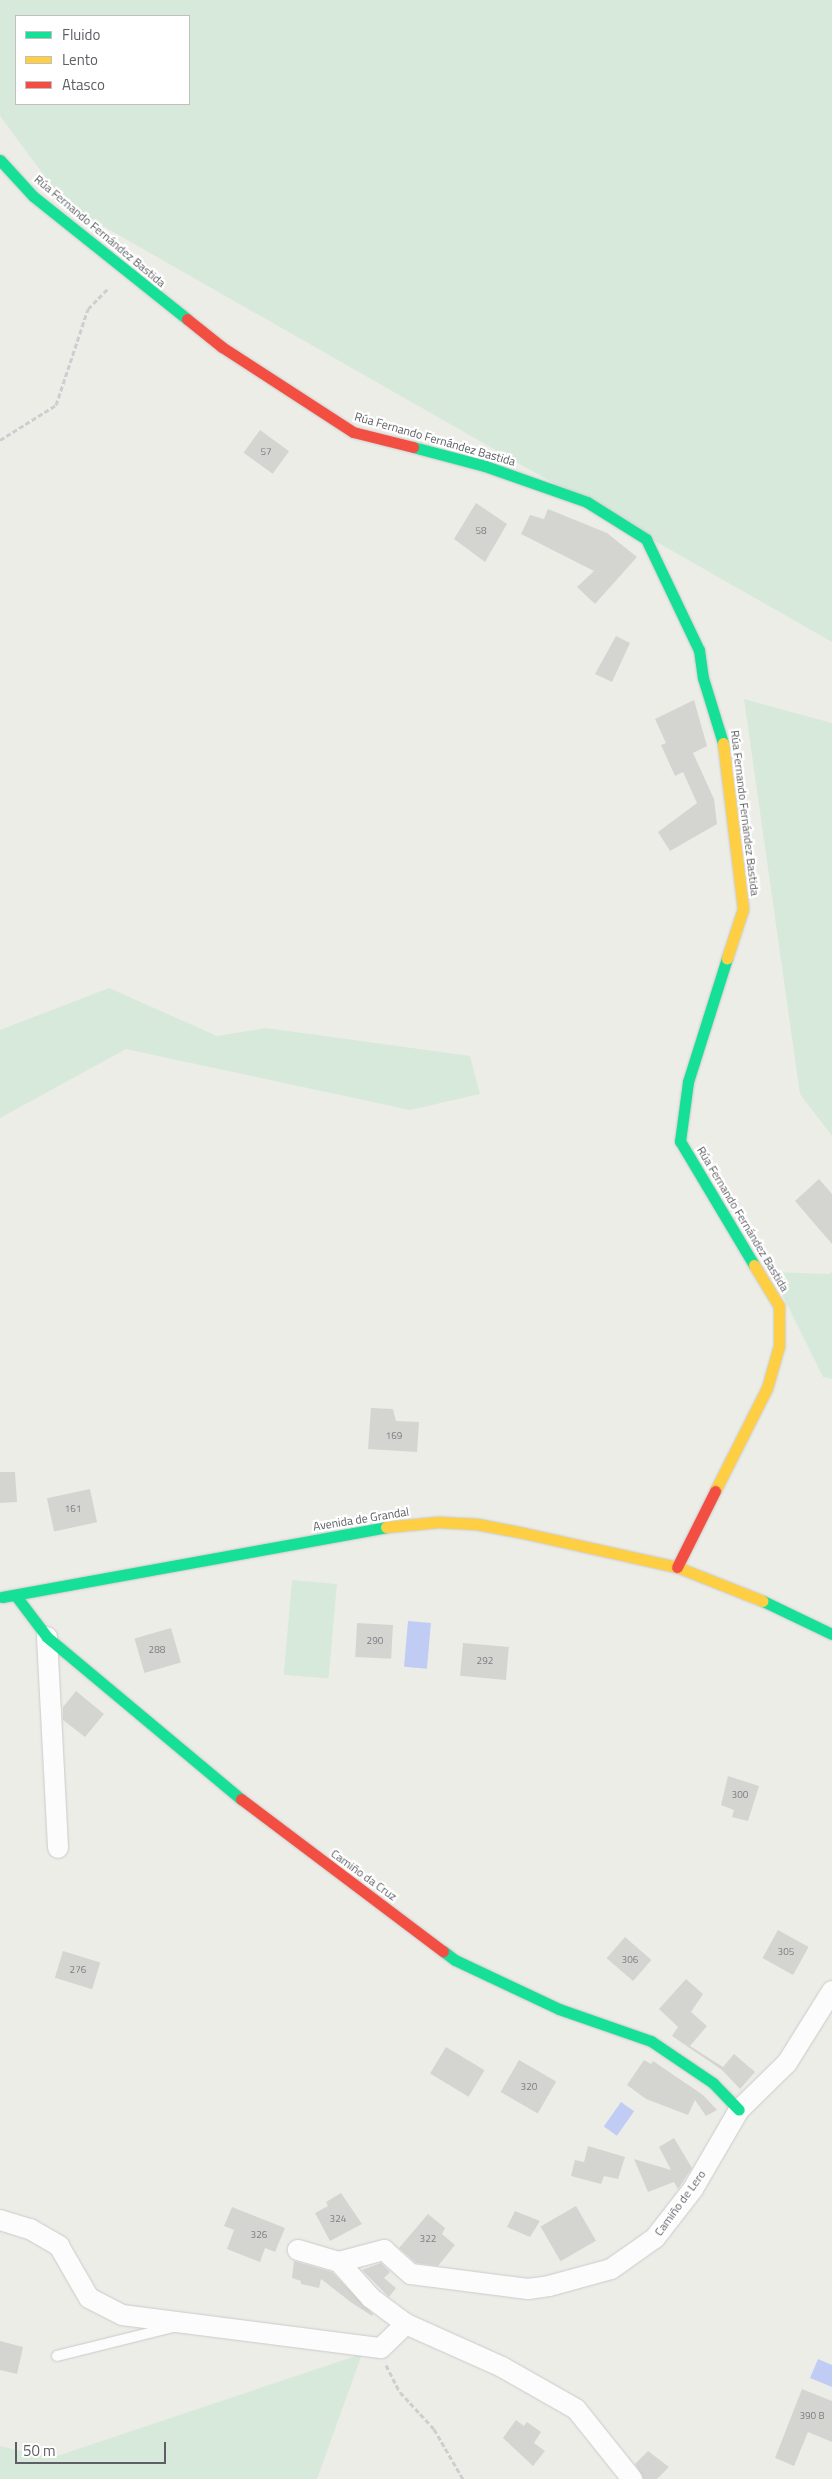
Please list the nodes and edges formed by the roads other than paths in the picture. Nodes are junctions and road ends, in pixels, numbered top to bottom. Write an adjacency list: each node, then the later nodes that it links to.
1 (0, 160): 2 (street, Rúa Fernando Fernández Bastida)
2 (677, 1567): 3 (street, Avenida de Grandal); 5 (street, Avenida de Grandal)
3 (16, 1596): 4 (street, Avenida de Grandal); 6 (street, Camiño da Cruz)
4 (0, 1597)
5 (832, 1634)
6 (47, 1637): 7 (street); 9 (street, Camiño da Cruz)
7 (58, 1848)
8 (832, 1991): 9 (street, Camiño de Lero)
9 (739, 2110): 12 (street, Camiño de Lero)
10 (0, 2220): 13 (street)
11 (298, 2250): 12 (street)
12 (339, 2262): 14 (street)
13 (186, 2324): 14 (street); 15 (lane)
14 (406, 2324): 16 (street)
15 (57, 2356)
16 (632, 2479)

